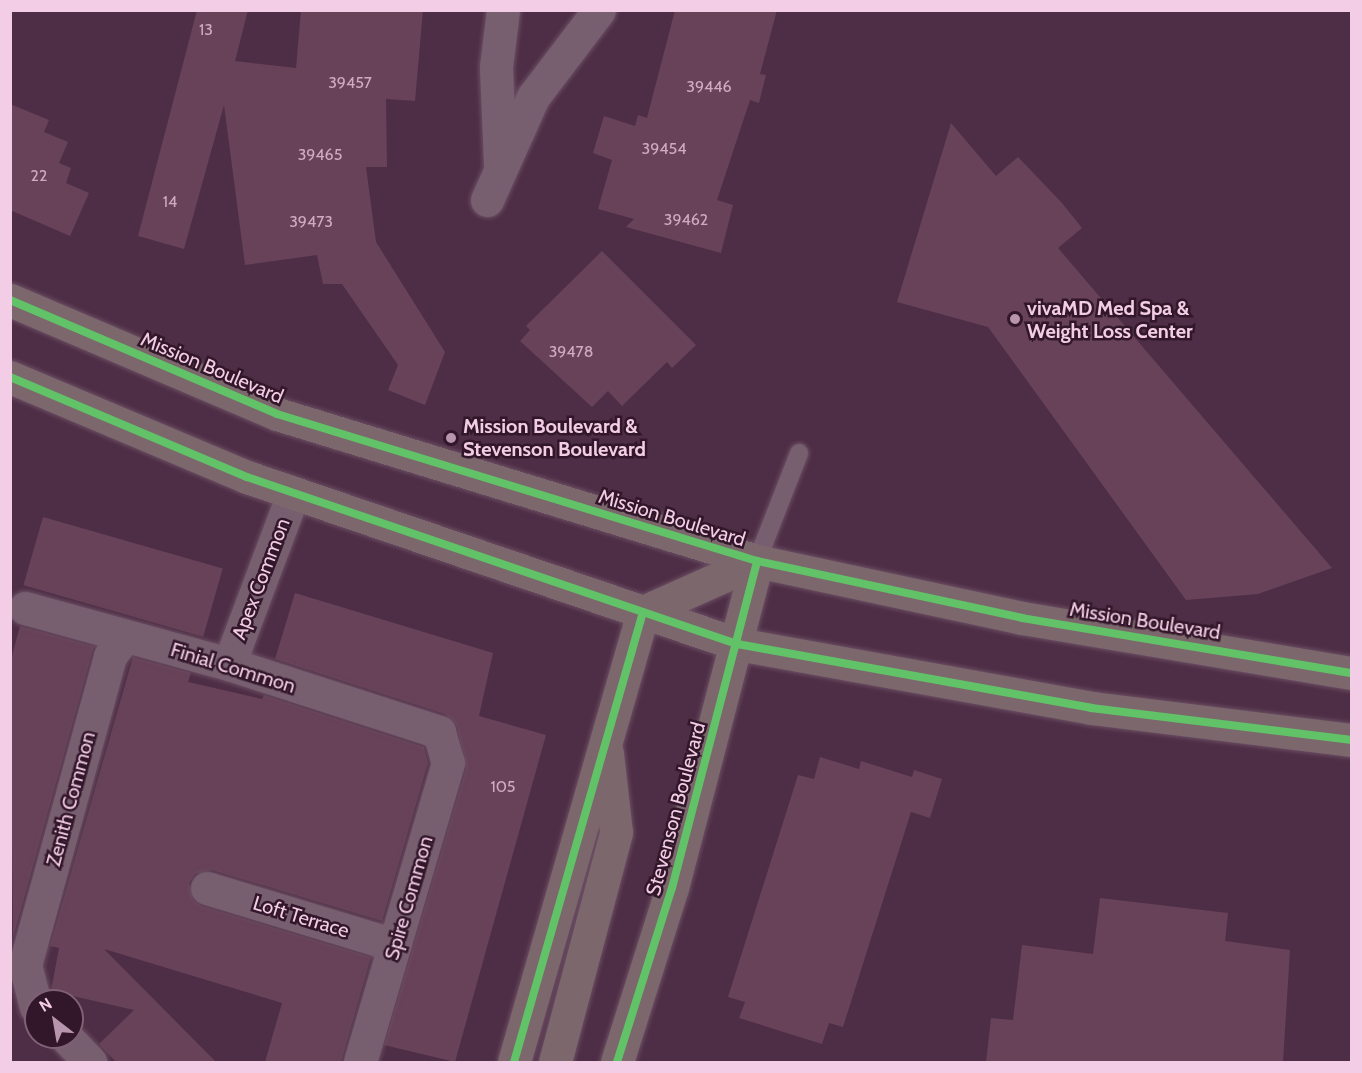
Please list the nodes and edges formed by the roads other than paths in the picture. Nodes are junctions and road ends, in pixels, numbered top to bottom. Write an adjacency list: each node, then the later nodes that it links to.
1 (503, 10): 3 (street)
2 (599, 10): 3 (street)
3 (500, 163): 4 (street)
4 (487, 200)
5 (10, 300): 9 (main road, Mission Boulevard)
6 (10, 377): 8 (main road)
7 (799, 453): 9 (lane)
8 (293, 494): 11 (main road); 14 (street, Apex Common)
9 (757, 561): 11 (main road); 13 (main road, Stevenson Boulevard); 15 (main road, Mission Boulevard)
10 (25, 608): 12 (street, Finial Common)
11 (643, 612): 13 (main road); 16 (main road)
12 (124, 636): 14 (street, Finial Common); 21 (street, Zenith Common)
13 (737, 644): 18 (main road); 27 (main road, Stevenson Boulevard)
14 (229, 664): 17 (street, Finial Common)
15 (1352, 673)
16 (608, 728): 25 (main road); 26 (main road)
17 (440, 732): 20 (street, Spire Common)
18 (1352, 740)
19 (207, 888): 20 (street, Loft Terrace)
20 (395, 945): 24 (street, Spire Common)
21 (32, 989)
22 (78, 1049): 23 (street)
23 (90, 1062)
24 (360, 1062)
25 (514, 1062)
26 (555, 1062)
27 (617, 1062)

